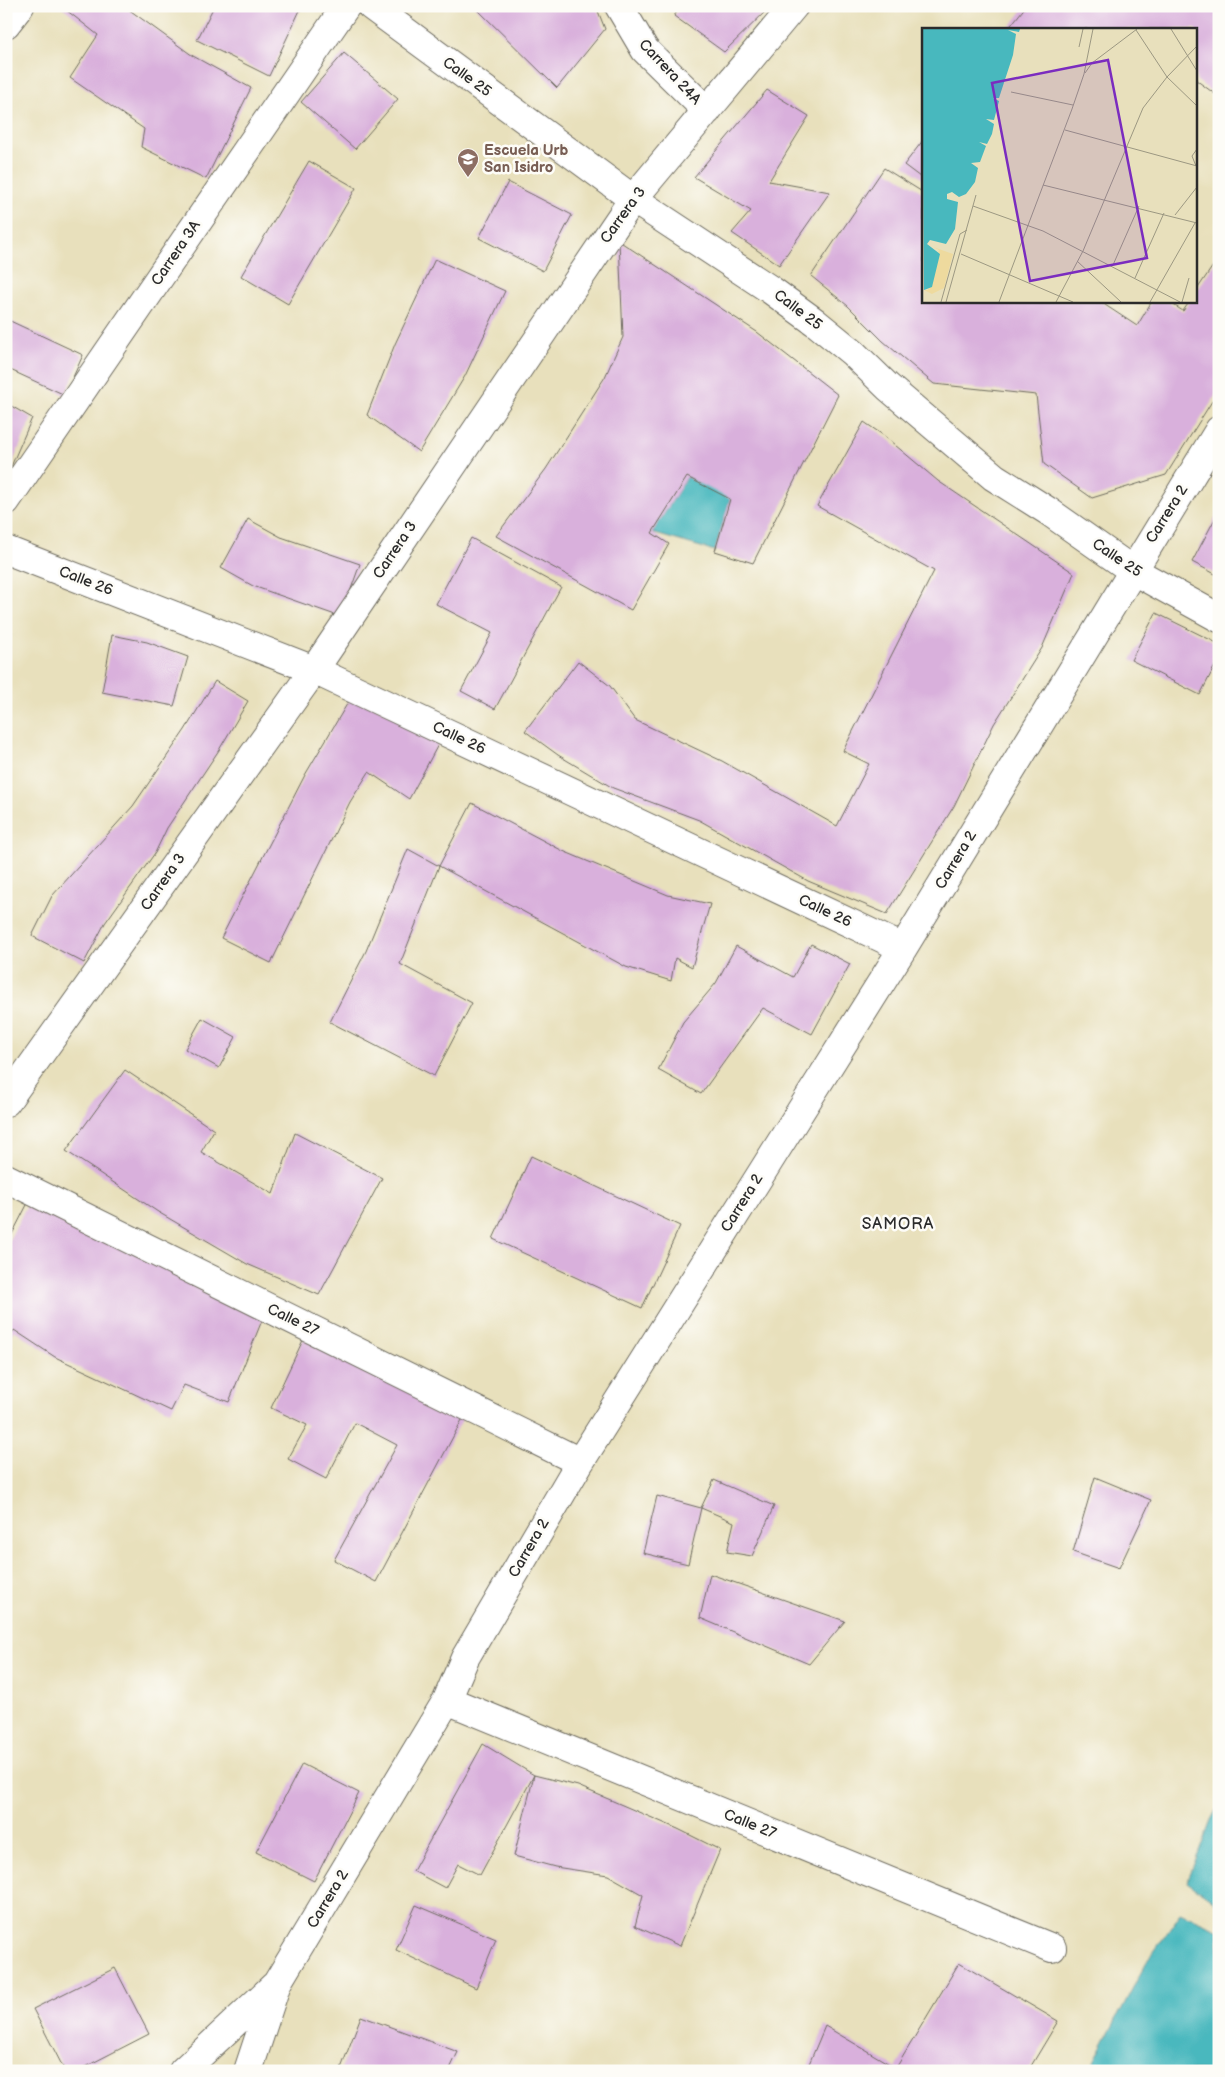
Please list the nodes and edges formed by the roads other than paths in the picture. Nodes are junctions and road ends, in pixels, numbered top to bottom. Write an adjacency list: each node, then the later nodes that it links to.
1 (20, 6): 6 (street)
2 (346, 6): 10 (street, Carrera 3A)
3 (371, 6): 8 (street, Calle 25)
4 (619, 6): 7 (street, Carrera 24A)
5 (794, 6): 7 (street, Carrera 3)
6 (6, 24)
7 (707, 111): 8 (street, Carrera 3)
8 (633, 199): 12 (street, Calle 25); 14 (street, Carrera 3)
9 (1219, 430): 12 (street, Carrera 2)
10 (6, 501)
11 (6, 550): 14 (street, Calle 26)
12 (1132, 570): 13 (street, Calle 25); 15 (street, Carrera 2)
13 (1219, 618)
14 (314, 670): 15 (street, Calle 26); 16 (street, Carrera 3)
15 (903, 948): 18 (street, Carrera 2)
16 (6, 1102)
17 (6, 1178): 18 (street, Calle 27)
18 (580, 1462): 19 (street, Carrera 2)
19 (447, 1700): 20 (street, Calle 27); 21 (street, Carrera 2)
20 (1052, 1948)
21 (277, 1984): 22 (street); 23 (street)
22 (183, 2071)
23 (248, 2071)

